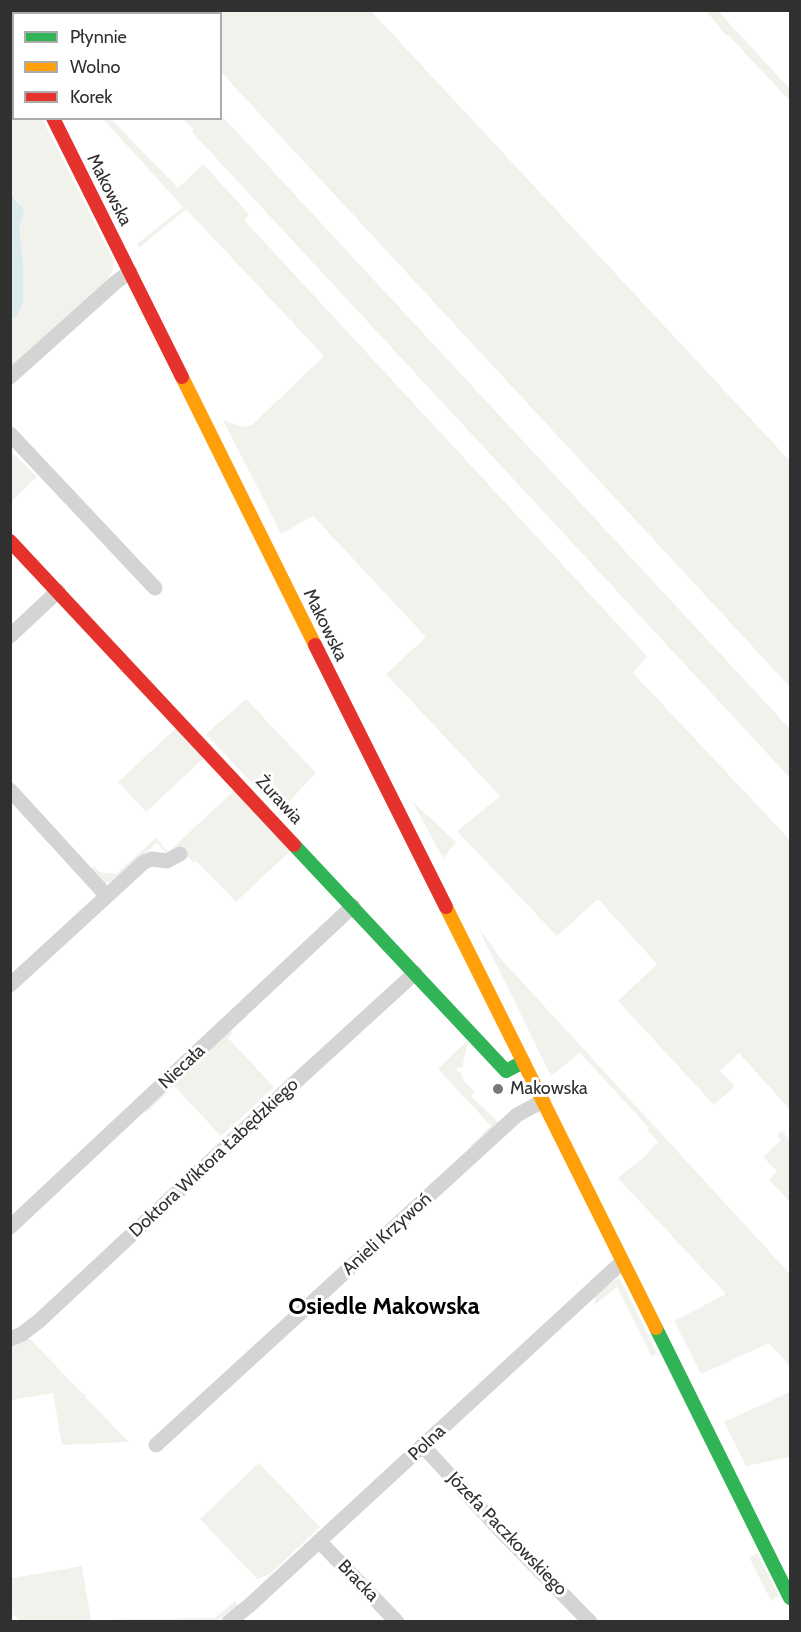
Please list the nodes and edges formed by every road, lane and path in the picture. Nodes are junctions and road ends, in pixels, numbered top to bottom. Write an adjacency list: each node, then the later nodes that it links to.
1 (54, 120): 2 (street, Makowska)
2 (130, 272): 3 (street); 15 (street, Makowska)
3 (10, 377)
4 (10, 434): 6 (street)
5 (10, 541): 7 (street, Żurawia)
6 (155, 588)
7 (58, 591): 8 (street); 12 (street, Żurawia)
8 (10, 636)
9 (10, 790): 11 (street)
10 (180, 854): 11 (street)
11 (106, 896): 14 (street)
12 (353, 906): 13 (street, Żurawia); 17 (street, Niecała)
13 (415, 973): 15 (street, Żurawia); 19 (street, Doktora Wiktora Łabędzkiego)
14 (10, 985)
15 (523, 1062): 16 (street, Makowska)
16 (543, 1101): 18 (street, Makowska); 20 (street, Anieli Krzywoń)
17 (10, 1227)
18 (622, 1262): 21 (street, Polna); 23 (street, Makowska)
19 (10, 1339)
20 (156, 1445)
21 (423, 1446): 22 (street, Polna); 26 (street, Józefa Paczkowskiego)
22 (319, 1541): 24 (street, Polna); 25 (street, Bracka)
23 (790, 1598)
24 (229, 1622)
25 (398, 1622)
26 (591, 1622)

